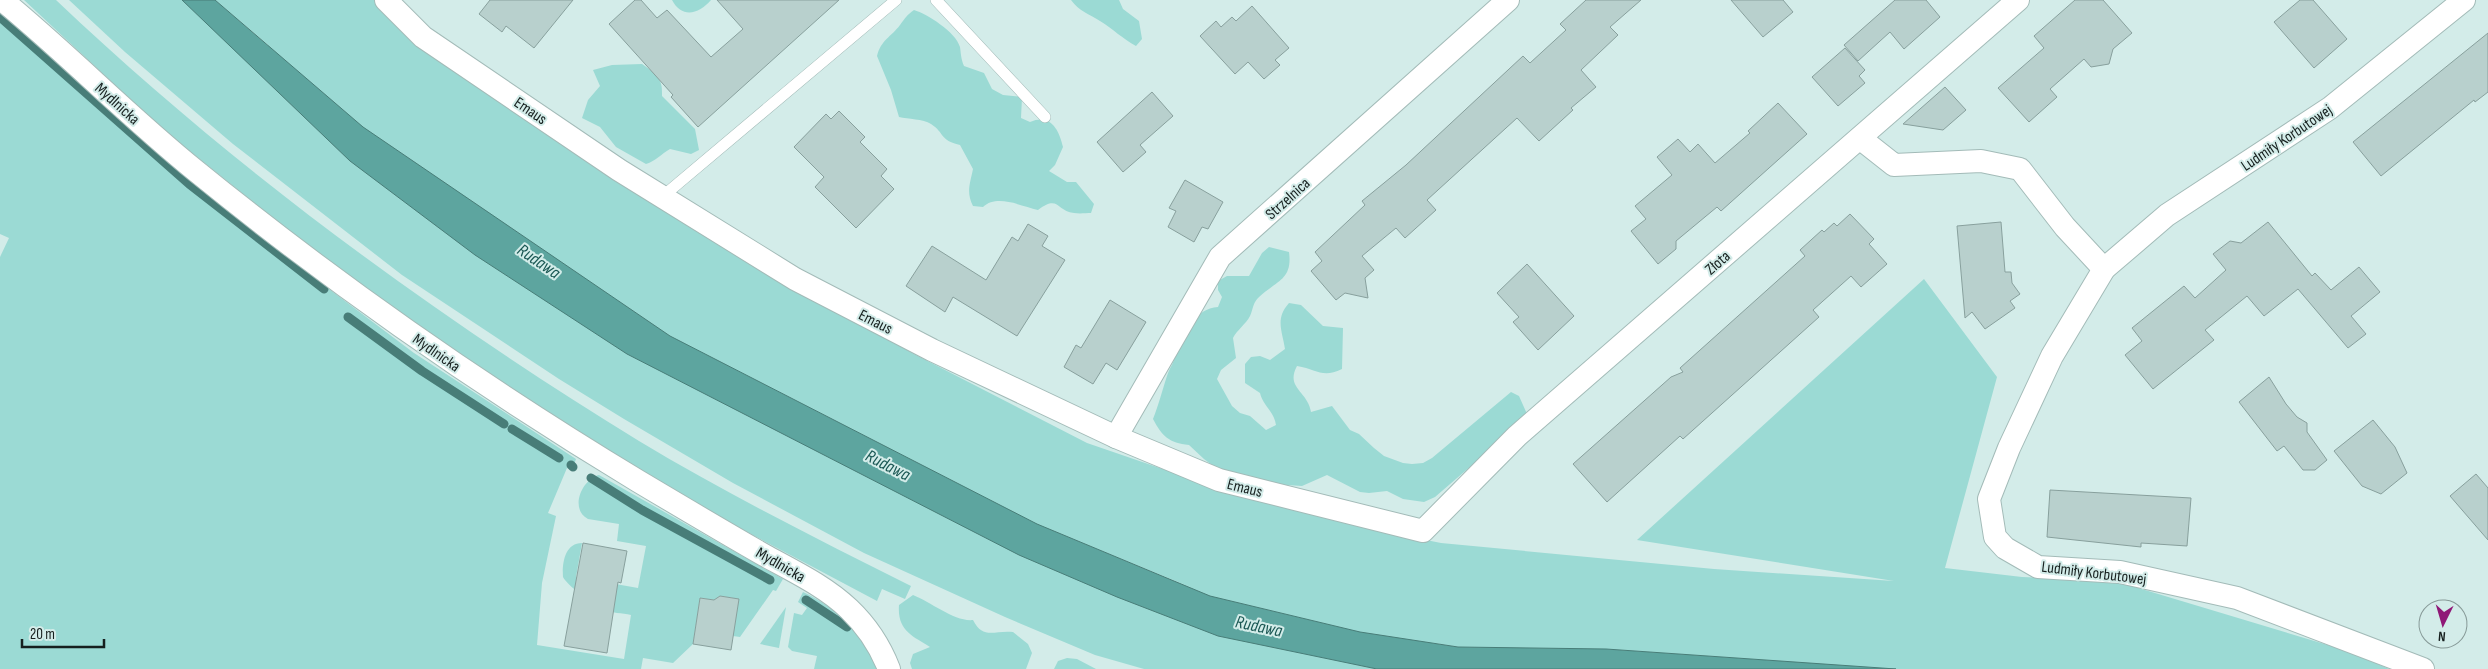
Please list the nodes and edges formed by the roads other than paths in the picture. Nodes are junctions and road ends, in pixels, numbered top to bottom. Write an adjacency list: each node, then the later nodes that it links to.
1 (2, 0): 14 (street, Mydlnicka)
2 (386, 0): 10 (street, Emaus)
3 (896, 0): 10 (lane)
4 (936, 0): 8 (lane)
5 (1508, 0): 12 (street, Strzelnica)
6 (2018, 0): 9 (street, Złota)
7 (2464, 0): 11 (street, Ludmiły Korbutowej)
8 (1045, 117)
9 (1860, 139): 11 (street); 13 (street, Złota)
10 (662, 197): 12 (street, Emaus)
11 (2104, 269): 15 (street, Ludmiły Korbutowej)
12 (1116, 437): 13 (street, Emaus)
13 (1423, 531)
14 (889, 669)
15 (2423, 669)

